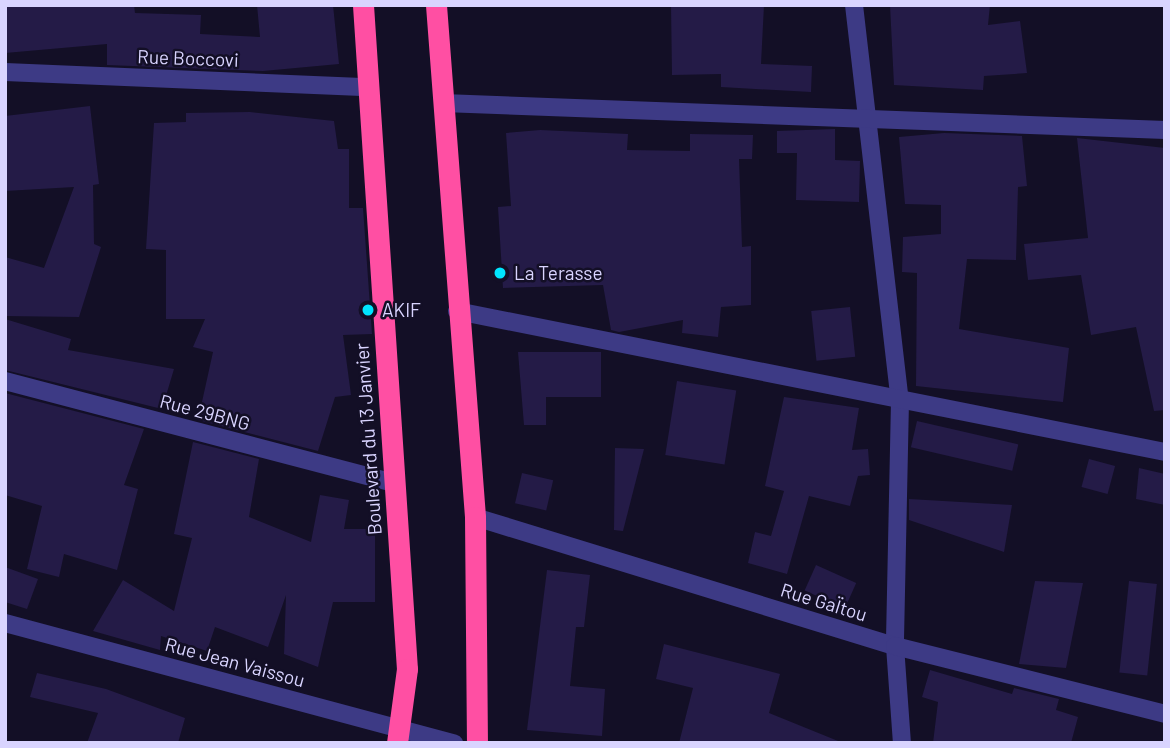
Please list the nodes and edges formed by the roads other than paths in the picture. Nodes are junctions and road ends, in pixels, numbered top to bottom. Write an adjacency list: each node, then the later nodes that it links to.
1 (363, 5): 5 (highway, Boulevard du 13 Janvier)
2 (436, 5): 6 (highway)
3 (854, 5): 7 (street)
4 (5, 72): 5 (street, Rue Boccovi)
5 (368, 87): 13 (highway, Boulevard du 13 Janvier)
6 (443, 103): 7 (street); 9 (highway)
7 (865, 115): 8 (street); 11 (street)
8 (1165, 130)
9 (457, 310): 11 (street); 14 (highway)
10 (5, 380): 13 (street, Rue 29BNG)
11 (900, 401): 12 (street); 16 (street)
12 (1165, 452)
13 (394, 483): 18 (highway, Boulevard du 13 Janvier)
14 (475, 517): 16 (street, Rue GaÏtou); 20 (highway)
15 (5, 623): 18 (street, Rue Jean Vaissou)
16 (895, 646): 17 (street, Rue GaÏtou); 21 (street)
17 (1165, 714)
18 (398, 735): 19 (street, Rue Jean Vaissou)
19 (454, 743)
20 (477, 743)
21 (902, 743)

